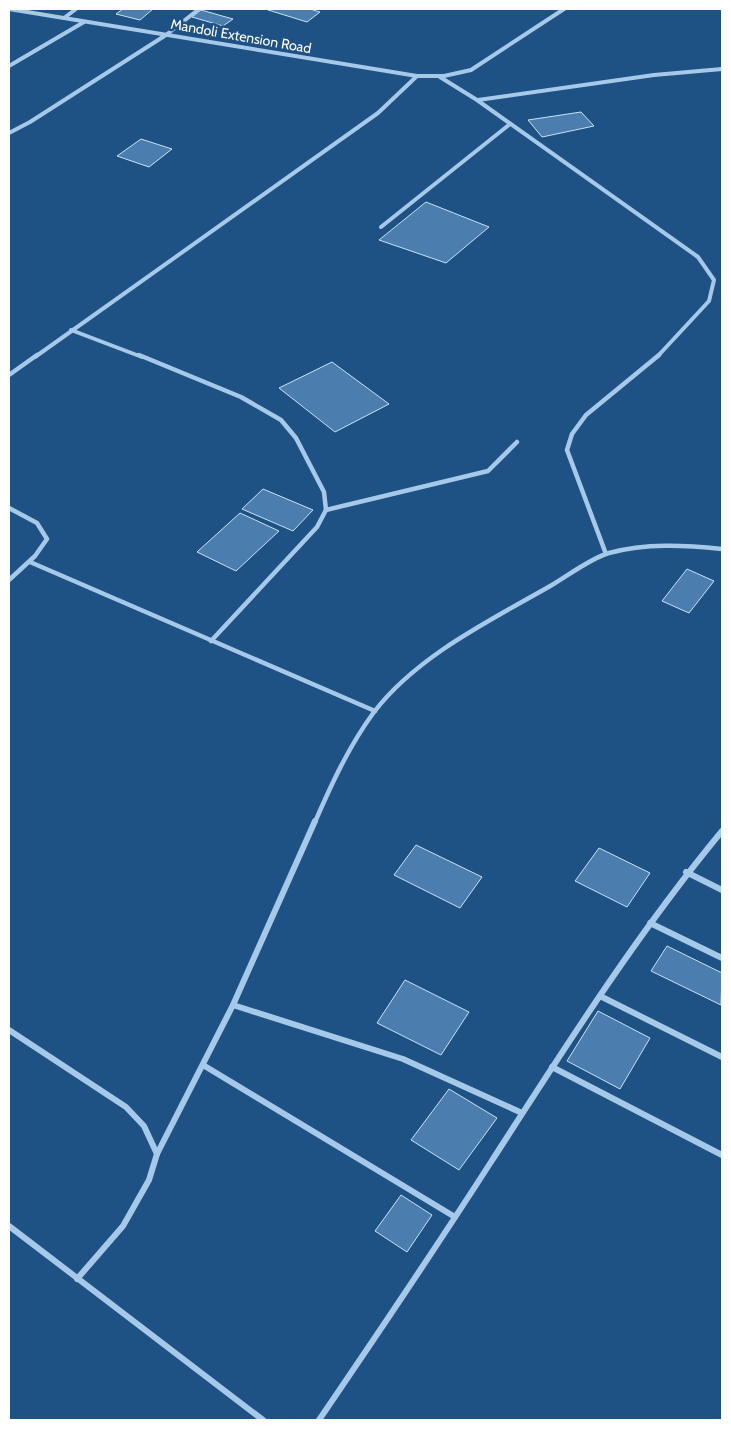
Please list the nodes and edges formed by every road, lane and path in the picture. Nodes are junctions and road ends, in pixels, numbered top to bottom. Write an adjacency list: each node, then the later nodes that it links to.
1 (9, 9): 5 (street, Mandoli Extension Road)
2 (76, 9): 5 (street)
3 (200, 9): 7 (street)
4 (564, 9): 11 (street, Mandoli Extension Road)
5 (64, 18): 6 (street, Mandoli Extension Road)
6 (84, 21): 7 (street, Mandoli Extension Road); 8 (street)
7 (166, 35): 10 (street, Mandoli Extension Road); 14 (street)
8 (9, 66)
9 (722, 69): 12 (street)
10 (417, 76): 11 (street, Mandoli Extension Road); 18 (street)
11 (440, 77): 12 (street)
12 (477, 100): 13 (street)
13 (510, 124): 15 (street); 16 (street)
14 (9, 133)
15 (381, 227)
16 (714, 280): 17 (street); 24 (street)
17 (722, 282)
18 (71, 330): 19 (street); 22 (street)
19 (9, 375)
20 (517, 442): 22 (street)
21 (9, 508): 25 (street)
22 (326, 510): 27 (street)
23 (722, 549): 24 (street)
24 (606, 554): 28 (street)
25 (30, 562): 26 (street); 27 (street)
26 (9, 580)
27 (211, 641): 28 (street)
28 (375, 711): 35 (street)
29 (722, 831): 30 (street)
30 (686, 872): 31 (street); 32 (street)
31 (722, 890)
32 (650, 923): 33 (street); 34 (street)
33 (722, 958)
34 (600, 996): 37 (street); 39 (street)
35 (233, 1005): 38 (street); 40 (street)
36 (9, 1030): 41 (street)
37 (722, 1057)
38 (203, 1064): 41 (street); 43 (street)
39 (552, 1066): 40 (street); 42 (street)
40 (522, 1113): 43 (street)
41 (157, 1154): 45 (street)
42 (722, 1155)
43 (455, 1217): 47 (street)
44 (9, 1226): 45 (street)
45 (77, 1279): 46 (street)
46 (263, 1420)
47 (319, 1420)

